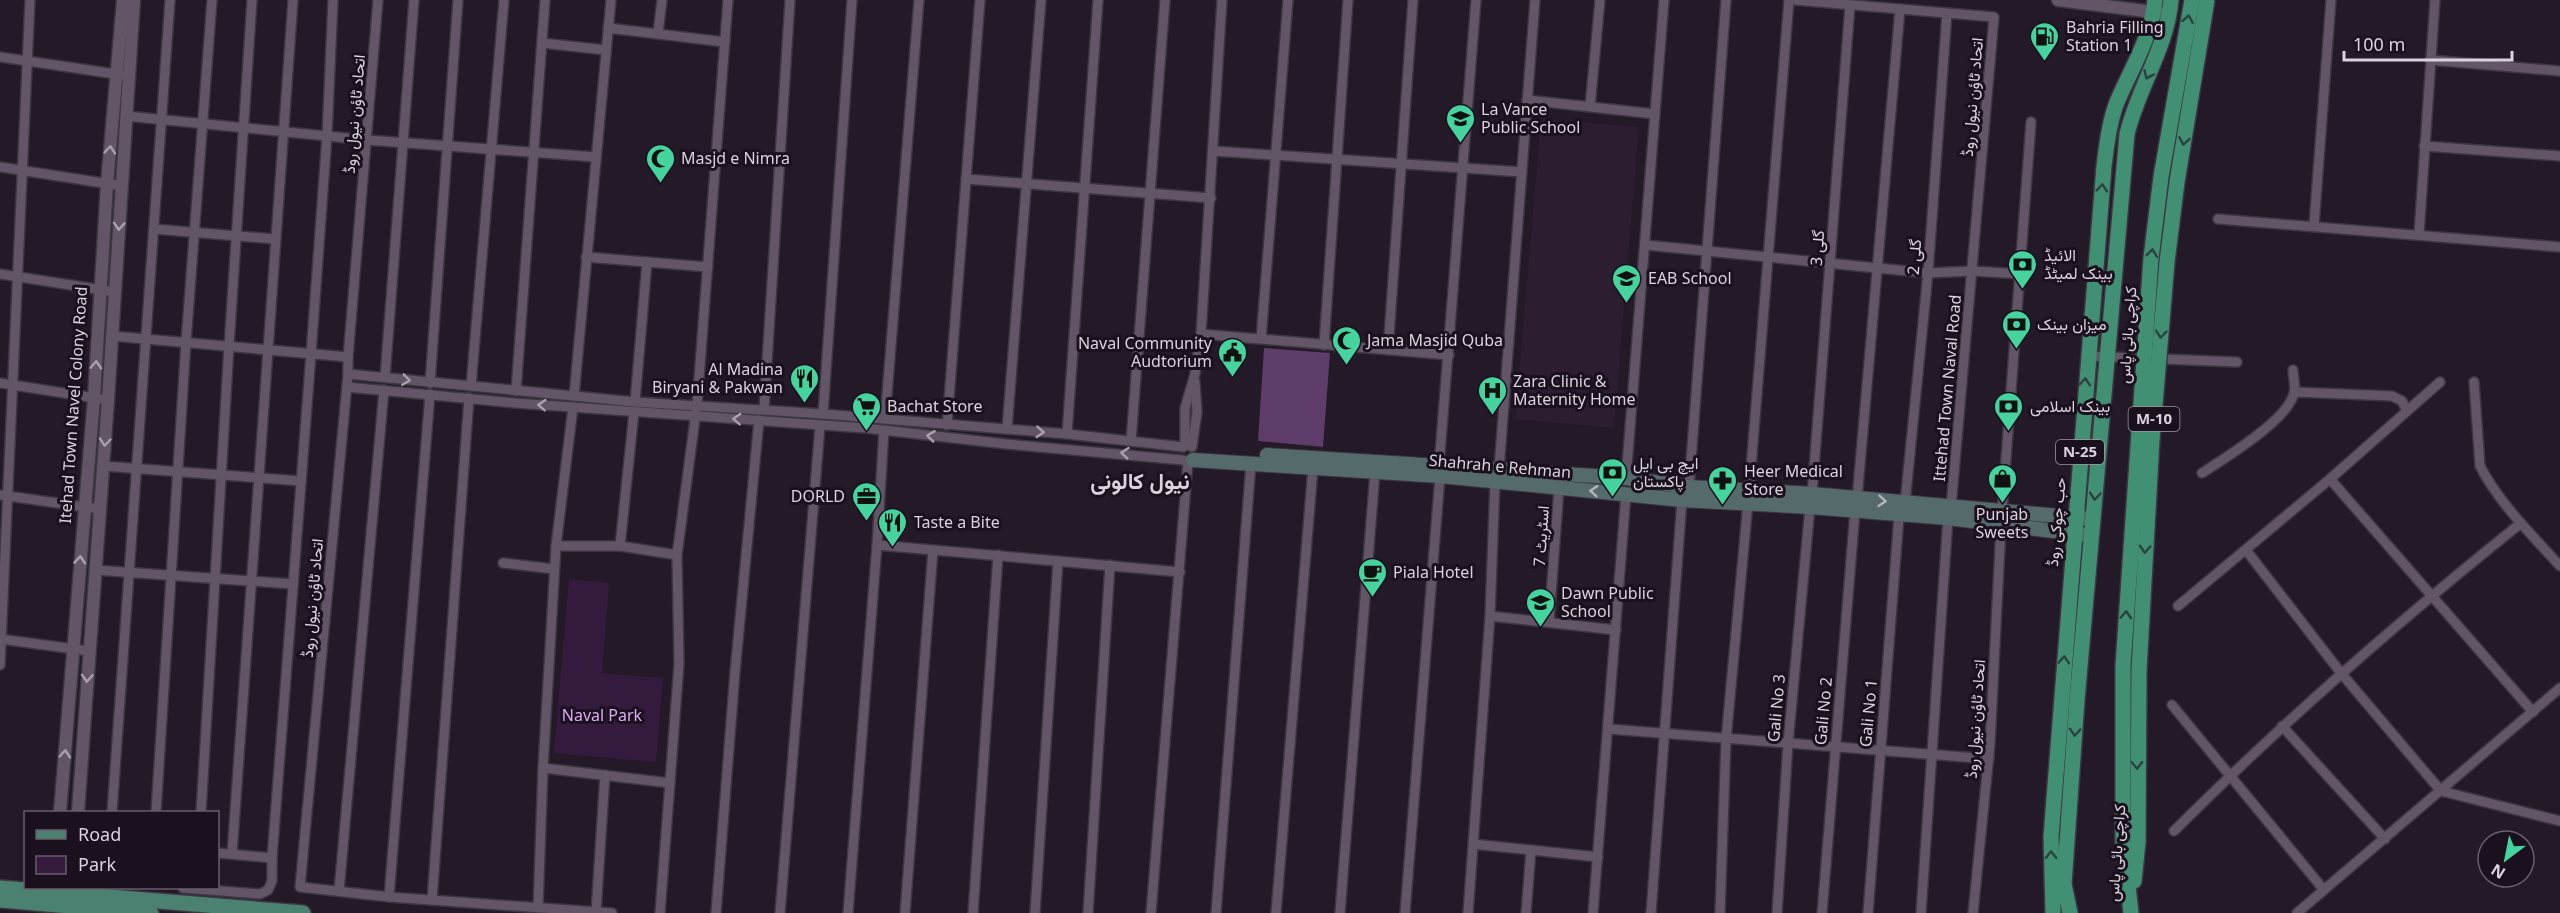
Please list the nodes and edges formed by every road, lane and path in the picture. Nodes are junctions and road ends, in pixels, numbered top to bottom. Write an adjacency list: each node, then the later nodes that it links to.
1 (30, 0): 52 (street)
2 (123, 0): 54 (street, Itehad Town Navel Colony Road)
3 (134, 0): 54 (street, Itehad Town Navel Colony Road)
4 (170, 0): 59 (street)
5 (212, 0): 61 (street)
6 (252, 0): 62 (street)
7 (293, 0): 63 (street)
8 (333, 0): 64 (street)
9 (378, 0): 65 (street, اتحاد ٹاؤن نیول روڈ)
10 (414, 0): 66 (street)
11 (458, 0): 67 (street)
12 (504, 0): 69 (street)
13 (545, 0): 48 (street)
14 (610, 0): 45 (street)
15 (662, 0): 46 (street)
16 (728, 0): 47 (street)
17 (790, 0): 147 (street)
18 (852, 0): 149 (street)
19 (919, 0): 151 (street)
20 (980, 0): 81 (street)
21 (1041, 0): 83 (street)
22 (1098, 0): 85 (street)
23 (1165, 0): 86 (street)
24 (1222, 0): 70 (street)
25 (1288, 0): 72 (street)
26 (1348, 0): 75 (street)
27 (1413, 0): 76 (street)
28 (1476, 0): 78 (street)
29 (1534, 0): 55 (street)
30 (1600, 0): 56 (street)
31 (1664, 0): 57 (street)
32 (1726, 0): 97 (street)
33 (1789, 0): 99 (street)
34 (1795, 0): 40 (street, اتحاد ٹاؤن نیول روڈ)
35 (2058, 0): 41 (street)
36 (2192, 0): 246 (highway, کراچی بائی پاس / M-10, one-way to 36, bridge)
37 (2207, 0): 246 (highway, کراچی بائی پاس / M-10, one-way to 246, bridge)
38 (2331, 0): 89 (street)
39 (2435, 0): 51 (street)
40 (1850, 4): 43 (street, اتحاد ٹاؤن نیول روڈ); 101 (street, گلی 3)
41 (2155, 6): 42 (street); 122 (highway, حب چوکی روڈ / N-25, one-way to 41)
42 (2171, 6): 124 (highway, one-way to 124)
43 (1900, 9): 44 (street, اتحاد ٹاؤن نیول روڈ); 103 (street, گلی 2)
44 (1947, 13): 104 (street, اتحاد ٹاؤن نیول روڈ); 105 (street, گلی 2)
45 (608, 28): 46 (street); 49 (street)
46 (658, 33): 47 (street)
47 (725, 42): 102 (street)
48 (542, 43): 49 (street); 71 (street)
49 (606, 51): 74 (street)
50 (0, 57): 52 (street)
51 (2430, 60): 53 (street); 68 (street)
52 (27, 61): 54 (street); 79 (street)
53 (2560, 71)
54 (123, 75): 58 (street, Itehad Town Navel Colony Road); 82 (street, Itehad Town Navel Colony Road, one-way to 54)
55 (1527, 100): 56 (street); 80 (street)
56 (1590, 107): 57 (street)
57 (1655, 114): 95 (street)
58 (126, 116): 59 (street); 84 (street, Itehad Town Navel Colony Road)
59 (162, 119): 61 (street); 90 (street)
60 (2031, 122): 107 (street, اتحاد ٹاؤن نیول روڈ)
61 (202, 123): 62 (street); 91 (street)
62 (244, 127): 63 (street); 93 (street)
63 (283, 131): 64 (street); 94 (street)
64 (327, 136): 65 (street); 120 (street)
65 (367, 140): 66 (street); 123 (street, اتحاد ٹاؤن نیول روڈ)
66 (403, 142): 67 (street); 128 (street)
67 (447, 146): 69 (street); 131 (street)
68 (2424, 146): 73 (street); 92 (street)
69 (491, 149): 71 (street); 134 (street)
70 (1214, 151): 72 (street); 87 (street)
71 (534, 152): 74 (street); 137 (street)
72 (1276, 155): 75 (street); 114 (street)
73 (2560, 156)
74 (596, 157): 98 (street)
75 (1337, 159): 76 (street); 116 (street)
76 (1401, 164): 78 (street); 119 (street)
77 (0, 167): 79 (street)
78 (1463, 168): 80 (street); 121 (street)
79 (22, 170): 82 (street); 108 (street)
80 (1522, 172): 169 (street)
81 (966, 179): 83 (street); 153 (street)
82 (107, 184): 84 (street); 109 (street, Itehad Town Navel Colony Road)
83 (1026, 184): 85 (street); 155 (street)
84 (122, 186): 110 (street, Itehad Town Navel Colony Road, one-way to 110)
85 (1085, 189): 86 (street); 157 (street)
86 (1151, 194): 87 (street); 158 (street)
87 (1210, 198): 111 (street)
88 (2217, 219): 89 (street)
89 (2314, 225): 92 (street)
90 (154, 229): 91 (street); 113 (street)
91 (194, 232): 93 (street); 115 (street)
92 (2418, 234): 96 (street)
93 (236, 237): 94 (street); 117 (street)
94 (275, 239): 118 (street)
95 (1646, 245): 97 (street); 171 (street)
96 (2560, 247)
97 (1708, 251): 99 (street); 176 (street)
98 (586, 257): 100 (street); 140 (street)
99 (1768, 257): 101 (street); 178 (street)
100 (647, 262): 102 (street); 146 (street)
101 (1831, 263): 103 (street); 179 (street, گلی 3)
102 (708, 267): 144 (street)
103 (1879, 268): 105 (street); 180 (street, گلی 2)
104 (1973, 271): 105 (street); 107 (street); 185 (street, Ittehad Town Naval Road)
105 (1928, 273): 183 (street, گلی 2)
106 (0, 274): 108 (street)
107 (2021, 274): 184 (street, اتحاد ٹاؤن نیول روڈ)
108 (17, 277): 109 (street); 133 (street)
109 (100, 290): 110 (street); 141 (street, Itehad Town Navel Colony Road, one-way to 109)
110 (115, 292): 112 (street, Itehad Town Navel Colony Road)
111 (1201, 334): 114 (street); 159 (street)
112 (112, 336): 113 (street); 143 (street, Itehad Town Navel Colony Road)
113 (147, 339): 115 (street); 162 (street)
114 (1261, 339): 116 (street)
115 (186, 342): 117 (street); 165 (street)
116 (1324, 345): 119 (street)
117 (229, 346): 118 (street); 168 (street)
118 (267, 350): 120 (street); 170 (street)
119 (1388, 350): 121 (street)
120 (311, 354): 123 (street); 173 (street)
121 (1449, 355): 164 (street)
122 (2087, 356): 124 (street); 186 (highway, حب چوکی روڈ / N-25, one-way to 122)
123 (348, 357): 127 (street, اتحاد ٹاؤن نیول روڈ)
124 (2107, 357): 125 (street); 187 (highway, one-way to 187)
125 (2237, 362)
126 (2293, 370): 138 (street)
127 (348, 374): 128 (street); 135 (street, اتحاد ٹاؤن نیول روڈ)
128 (385, 377): 131 (street, one-way to 131)
129 (2440, 381): 148 (street)
130 (2474, 382): 188 (street)
131 (430, 383): 134 (street)
132 (0, 384): 133 (street)
133 (12, 385): 141 (street); 177 (street)
134 (471, 386): 137 (street)
135 (347, 387): 136 (street); 256 (street, اتحاد ٹاؤن نیول روڈ)
136 (384, 390): 139 (street); 256 (street)
137 (516, 391): 140 (street)
138 (2295, 392): 148 (street); 167 (street)
139 (429, 394): 142 (street); 259 (street)
140 (574, 396): 146 (street)
141 (94, 398): 143 (street); 181 (street, Itehad Town Navel Colony Road)
142 (469, 398): 145 (street, one-way to 142); 261 (street)
143 (108, 400): 161 (street, Itehad Town Navel Colony Road, one-way to 161)
144 (697, 404): 146 (street); 147 (street); 150 (street)
145 (573, 407): 146 (street); 193 (street)
146 (635, 407): 150 (street); 194 (street)
147 (764, 409): 149 (street)
148 (2407, 411): 172 (street)
149 (823, 414): 151 (street)
150 (695, 417): 152 (street, one-way to 150); 197 (street)
151 (885, 419): 153 (street)
152 (759, 420): 154 (street); 269 (street)
153 (946, 424): 155 (street)
154 (820, 426): 156 (street); 270 (street)
155 (1007, 429): 157 (street, one-way to 157)
156 (884, 430): 159 (street, one-way to 156); 192 (street)
157 (1067, 434): 158 (street)
158 (1131, 441): 159 (street)
159 (1189, 453): 160 (main road, Shahrah e Rehman); 164 (main road, Shahrah e Rehman); 206 (street)
160 (1251, 463): 163 (main road, Shahrah e Rehman); 277 (street)
161 (103, 466): 162 (street); 182 (street, Itehad Town Navel Colony Road)
162 (137, 468): 165 (street); 205 (street)
163 (1313, 468): 166 (main road, Shahrah e Rehman); 278 (street)
164 (1439, 471): 166 (main road, Shahrah e Rehman); 169 (main road, Shahrah e Rehman); 280 (street)
165 (177, 472): 168 (street); 207 (street)
166 (1375, 472): 279 (street)
167 (2202, 473)
168 (221, 475): 170 (street); 208 (street)
169 (1498, 475): 171 (main road, Shahrah e Rehman); 174 (main road, Shahrah e Rehman); 213 (street)
170 (258, 478): 173 (street); 209 (street)
171 (1626, 478): 176 (main road, Shahrah e Rehman)
172 (2330, 479): 196 (street); 211 (street)
173 (302, 481): 210 (street)
174 (1559, 488): 175 (main road, Shahrah e Rehman, one-way to 174); 214 (street, اسٹریٹ 7)
175 (1626, 494): 176 (main road, Shahrah e Rehman); 215 (street)
176 (1685, 494): 178 (main road, Shahrah e Rehman); 226 (street)
177 (4, 496): 181 (street); 216 (street)
178 (1749, 498): 179 (main road, Shahrah e Rehman); 227 (street)
179 (1811, 501): 180 (main road, Shahrah e Rehman); 228 (street, Gali No 3)
180 (1856, 505): 183 (main road, Shahrah e Rehman); 229 (street, Gali No 2)
181 (84, 507): 182 (street); 217 (street, Itehad Town Navel Colony Road, one-way to 181)
182 (100, 509): 204 (street, Itehad Town Navel Colony Road)
183 (1902, 509): 185 (main road, Shahrah e Rehman); 230 (street, Gali No 1)
184 (2002, 510): 185 (main road, Shahrah e Rehman); 186 (main road, Shahrah e Rehman); 189 (street, اتحاد ٹاؤن نیول روڈ)
185 (1950, 513): 189 (main road, Shahrah e Rehman); 231 (street, Ittehad Town Naval Road)
186 (2075, 517): 187 (main road, Shahrah e Rehman); 190 (highway, حب چوکی روڈ / N-25)
187 (2092, 519): 191 (highway)
188 (2521, 523): 202 (street); 211 (street)
189 (2001, 526): 190 (main road, Shahrah e Rehman); 232 (street, اتحاد ٹاؤن نیول روڈ)
190 (2073, 534): 191 (main road, Shahrah e Rehman); 291 (highway, حب چوکی روڈ / N-25, one-way to 190)
191 (2091, 535): 292 (highway, one-way to 292)
192 (877, 545): 195 (street); 271 (street)
193 (556, 546): 194 (street); 203 (street)
194 (620, 546): 197 (street)
195 (933, 550): 198 (street); 272 (street)
196 (2246, 550): 212 (street); 220 (street)
197 (677, 555): 236 (street)
198 (998, 555): 199 (street); 273 (street)
199 (1058, 561): 201 (street); 274 (street)
200 (503, 563): 203 (street)
201 (1110, 565): 206 (street); 275 (street)
202 (2560, 566)
203 (554, 569): 233 (street)
204 (95, 570): 205 (street); 218 (street, Itehad Town Navel Colony Road)
205 (129, 572): 207 (street); 240 (street)
206 (1180, 572): 276 (street)
207 (171, 575): 208 (street); 241 (street)
208 (215, 579): 209 (street); 242 (street)
209 (251, 581): 210 (street); 250 (street)
210 (293, 584): 252 (street)
211 (2430, 596): 220 (street); 223 (street)
212 (2178, 606)
213 (1490, 616): 214 (street); 247 (street)
214 (1550, 622): 215 (street)
215 (1616, 630): 225 (street)
216 (1, 639): 217 (street); 219 (street)
217 (73, 648): 218 (street); 238 (street, Itehad Town Navel Colony Road, one-way to 217)
218 (89, 651): 239 (street, Itehad Town Navel Colony Road, one-way to 239)
219 (0, 665)
220 (2341, 673): 224 (street); 237 (street)
221 (2560, 688): 223 (street)
222 (2172, 705): 234 (street)
223 (2533, 712): 237 (street)
224 (2282, 726): 234 (street); 245 (street)
225 (1609, 729): 226 (street); 251 (street)
226 (1664, 732): 227 (street); 284 (street)
227 (1726, 740): 228 (street); 285 (street)
228 (1788, 744): 229 (street); 286 (street, Gali No 3)
229 (1835, 748): 230 (street); 287 (street, Gali No 2)
230 (1880, 750): 231 (street); 288 (street, Gali No 1)
231 (1934, 754): 232 (street); 289 (street, Ittehad Town Naval Road)
232 (1989, 759): 290 (street, اتحاد ٹاؤن نیول روڈ)
233 (543, 768): 235 (street); 262 (street)
234 (2230, 775): 244 (street); 255 (street)
235 (605, 776): 236 (street); 263 (street)
236 (670, 783): 268 (street)
237 (2440, 791): 243 (street); 245 (street)
238 (60, 811)
239 (78, 811)
240 (112, 811)
241 (156, 811)
242 (201, 811)
243 (2560, 820)
244 (2174, 831)
245 (2385, 838): 255 (street)
246 (2131, 841): 264 (highway, کراچی بائی پاس / M-10)
247 (1473, 844): 248 (street); 281 (street)
248 (1531, 850): 251 (street); 282 (street)
249 (219, 853): 250 (street)
250 (232, 854): 252 (street)
251 (1598, 857): 283 (street)
252 (272, 858): 254 (street)
253 (0, 888): 257 (main road)
254 (196, 889)
255 (2324, 890): 293 (street)
256 (339, 891): 259 (street, اتحاد ٹاؤن نیول روڈ)
257 (53, 895): 258 (main road); 260 (main road)
258 (71, 896): 265 (main road); 266 (main road)
259 (389, 897): 261 (street, اتحاد ٹاؤن نیول روڈ)
260 (0, 900)
261 (432, 900): 262 (street, اتحاد ٹاؤن نیول روڈ)
262 (538, 908): 263 (street, اتحاد ٹاؤن نیول روڈ)
263 (596, 912): 267 (street, اتحاد ٹاؤن نیول روڈ)
264 (2131, 912)
265 (151, 913)
266 (303, 913)
267 (612, 913)
268 (660, 913)
269 (717, 913)
270 (780, 913)
271 (848, 913)
272 (905, 913)
273 (973, 913)
274 (1035, 913)
275 (1088, 913)
276 (1150, 913)
277 (1216, 913)
278 (1276, 913)
279 (1340, 913)
280 (1405, 913)
281 (1468, 913)
282 (1526, 913)
283 (1593, 913)
284 (1651, 913)
285 (1720, 913)
286 (1776, 913)
287 (1822, 913)
288 (1868, 913)
289 (1921, 913)
290 (1973, 913)
291 (2053, 913)
292 (2070, 913)
293 (2298, 913)

